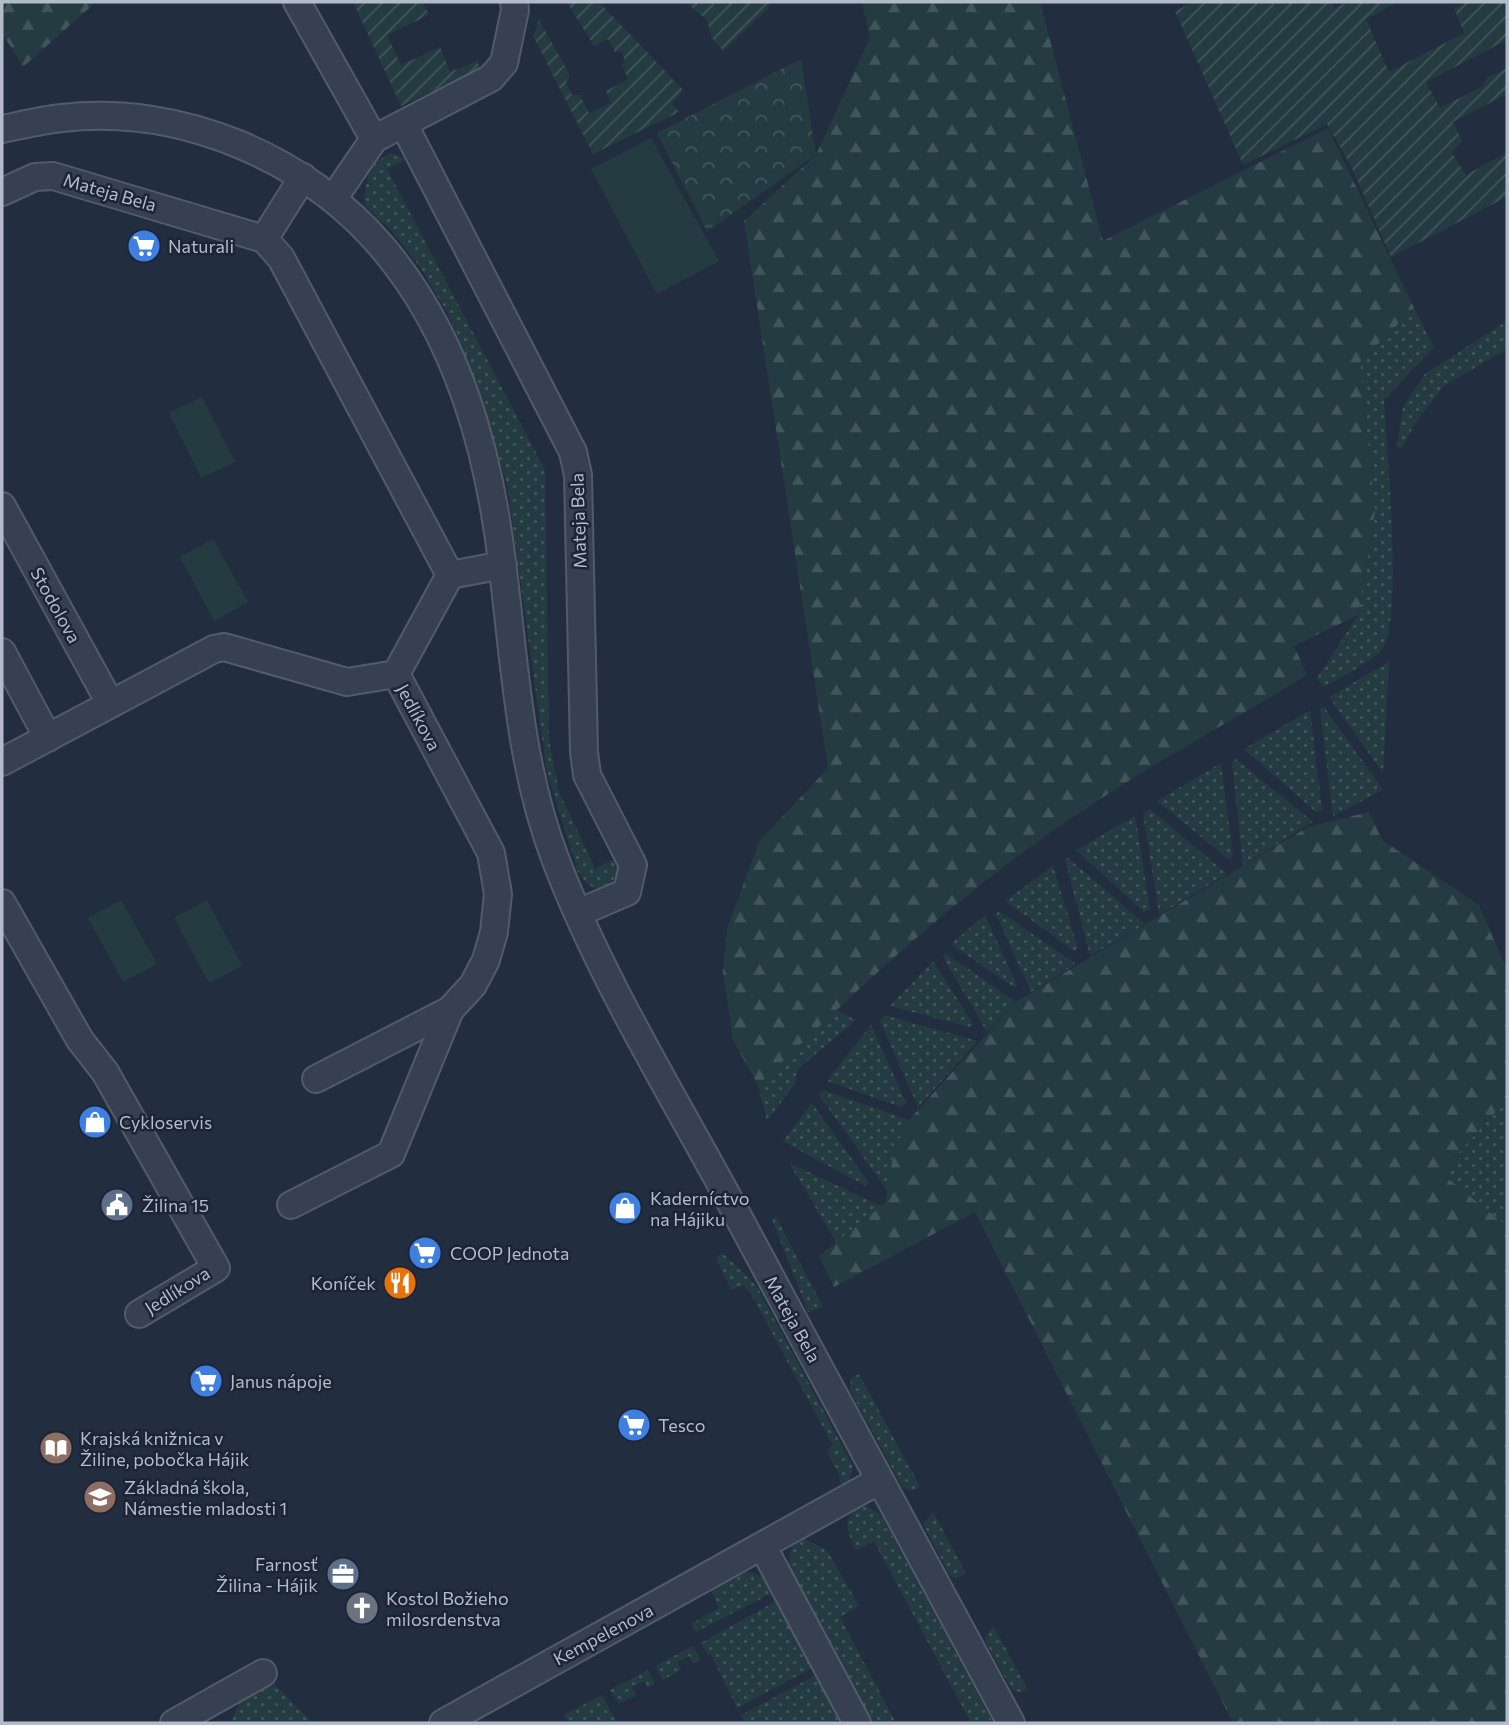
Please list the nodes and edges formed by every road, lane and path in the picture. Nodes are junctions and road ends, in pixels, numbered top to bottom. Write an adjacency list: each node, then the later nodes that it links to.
1 (297, 2): 5 (street)
2 (519, 4): 3 (street)
3 (404, 125): 5 (street); 19 (street, Mateja Bela)
4 (2, 129): 6 (street, Mateja Bela)
5 (374, 139): 8 (street)
6 (303, 177): 8 (street, Mateja Bela); 9 (street)
7 (2, 192): 9 (street, Mateja Bela)
8 (333, 199): 11 (street, Mateja Bela)
9 (264, 239): 12 (street)
10 (2, 506): 15 (street, Stodolova)
11 (503, 565): 12 (street); 19 (street, Mateja Bela)
12 (450, 575): 14 (street)
13 (2, 652): 16 (street)
14 (396, 674): 15 (street, Jedlíkova); 20 (street, Jedlíkova)
15 (110, 704): 16 (street, Jedlíkova)
16 (48, 737): 17 (street, Jedlíkova)
17 (2, 762)
18 (2, 903): 23 (street, Jedlíkova)
19 (578, 913): 24 (street, Mateja Bela)
20 (450, 1010): 21 (street, Jedlíkova); 22 (street)
21 (316, 1079)
22 (292, 1205)
23 (139, 1314)
24 (880, 1480): 25 (street, Kempelenova); 30 (street, Mateja Bela)
25 (763, 1547): 28 (street, Kempelenova); 29 (street)
26 (263, 1673): 27 (street)
27 (185, 1721)
28 (443, 1723)
29 (856, 1723)
30 (1011, 1723)

